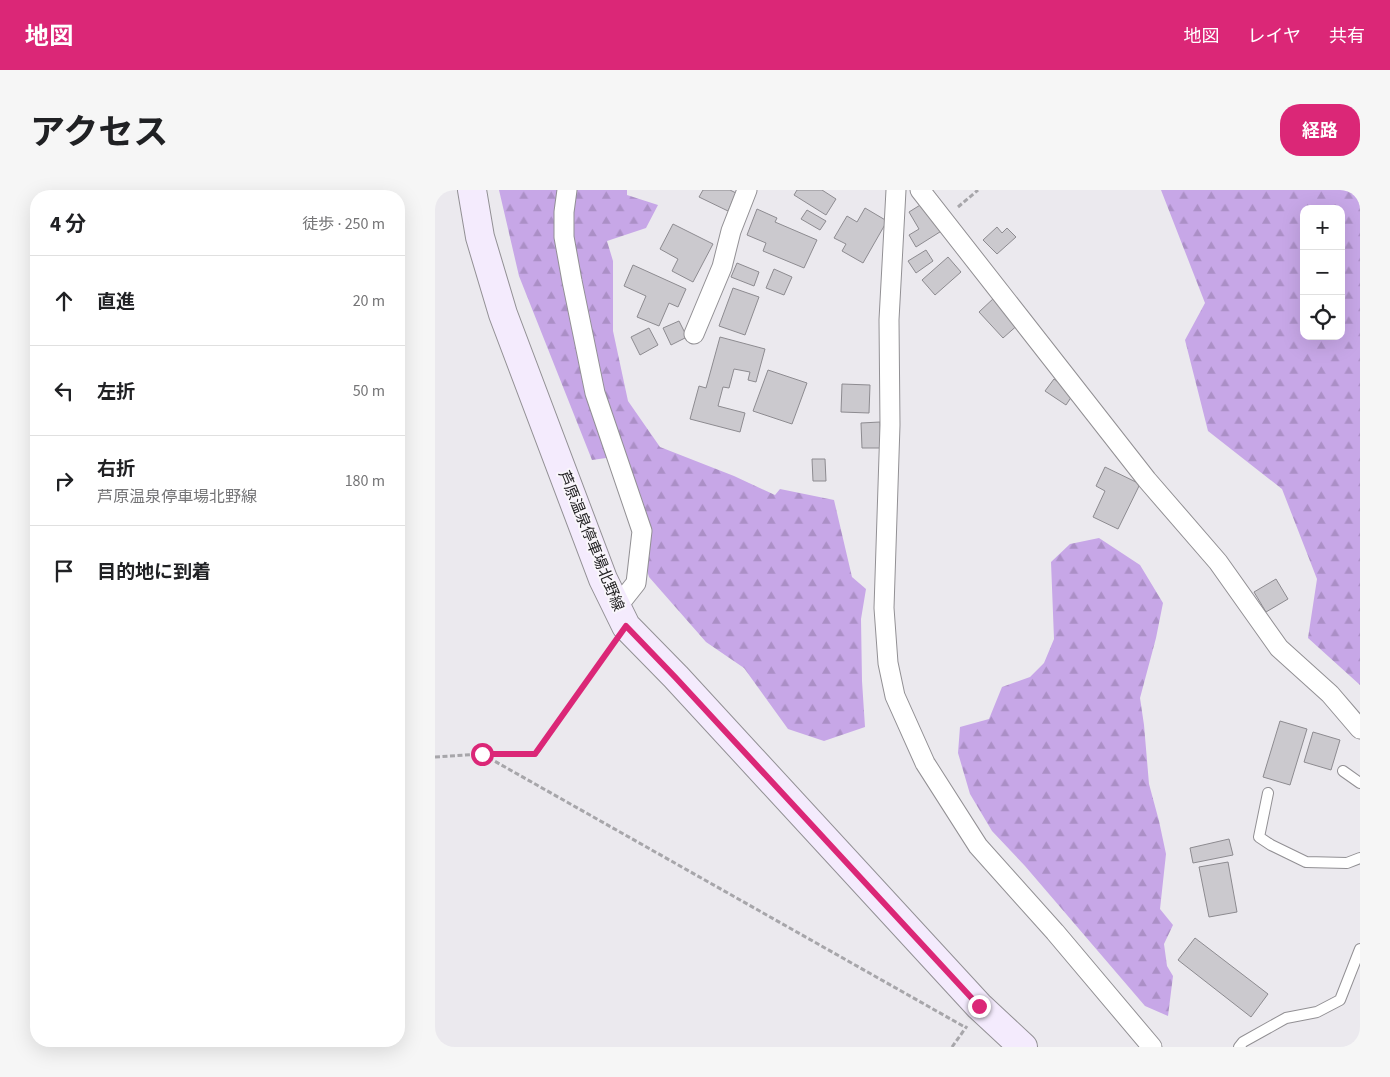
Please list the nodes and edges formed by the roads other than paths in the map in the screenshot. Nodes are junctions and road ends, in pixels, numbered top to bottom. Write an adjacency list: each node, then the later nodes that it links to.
1 (472, 190): 7 (main road, 芦原温泉停車場北野線)
2 (567, 190): 7 (street)
3 (747, 190): 6 (street)
4 (897, 190): 15 (street)
5 (920, 190): 8 (street)
6 (694, 334)
7 (621, 616): 14 (main road, 芦原温泉停車場北野線)
8 (1360, 729)
9 (1343, 771): 10 (lane)
10 (1360, 783)
11 (1267, 794): 12 (lane)
12 (1360, 858)
13 (1360, 949): 16 (lane)
14 (1023, 1047)
15 (1152, 1047)
16 (1239, 1047)

